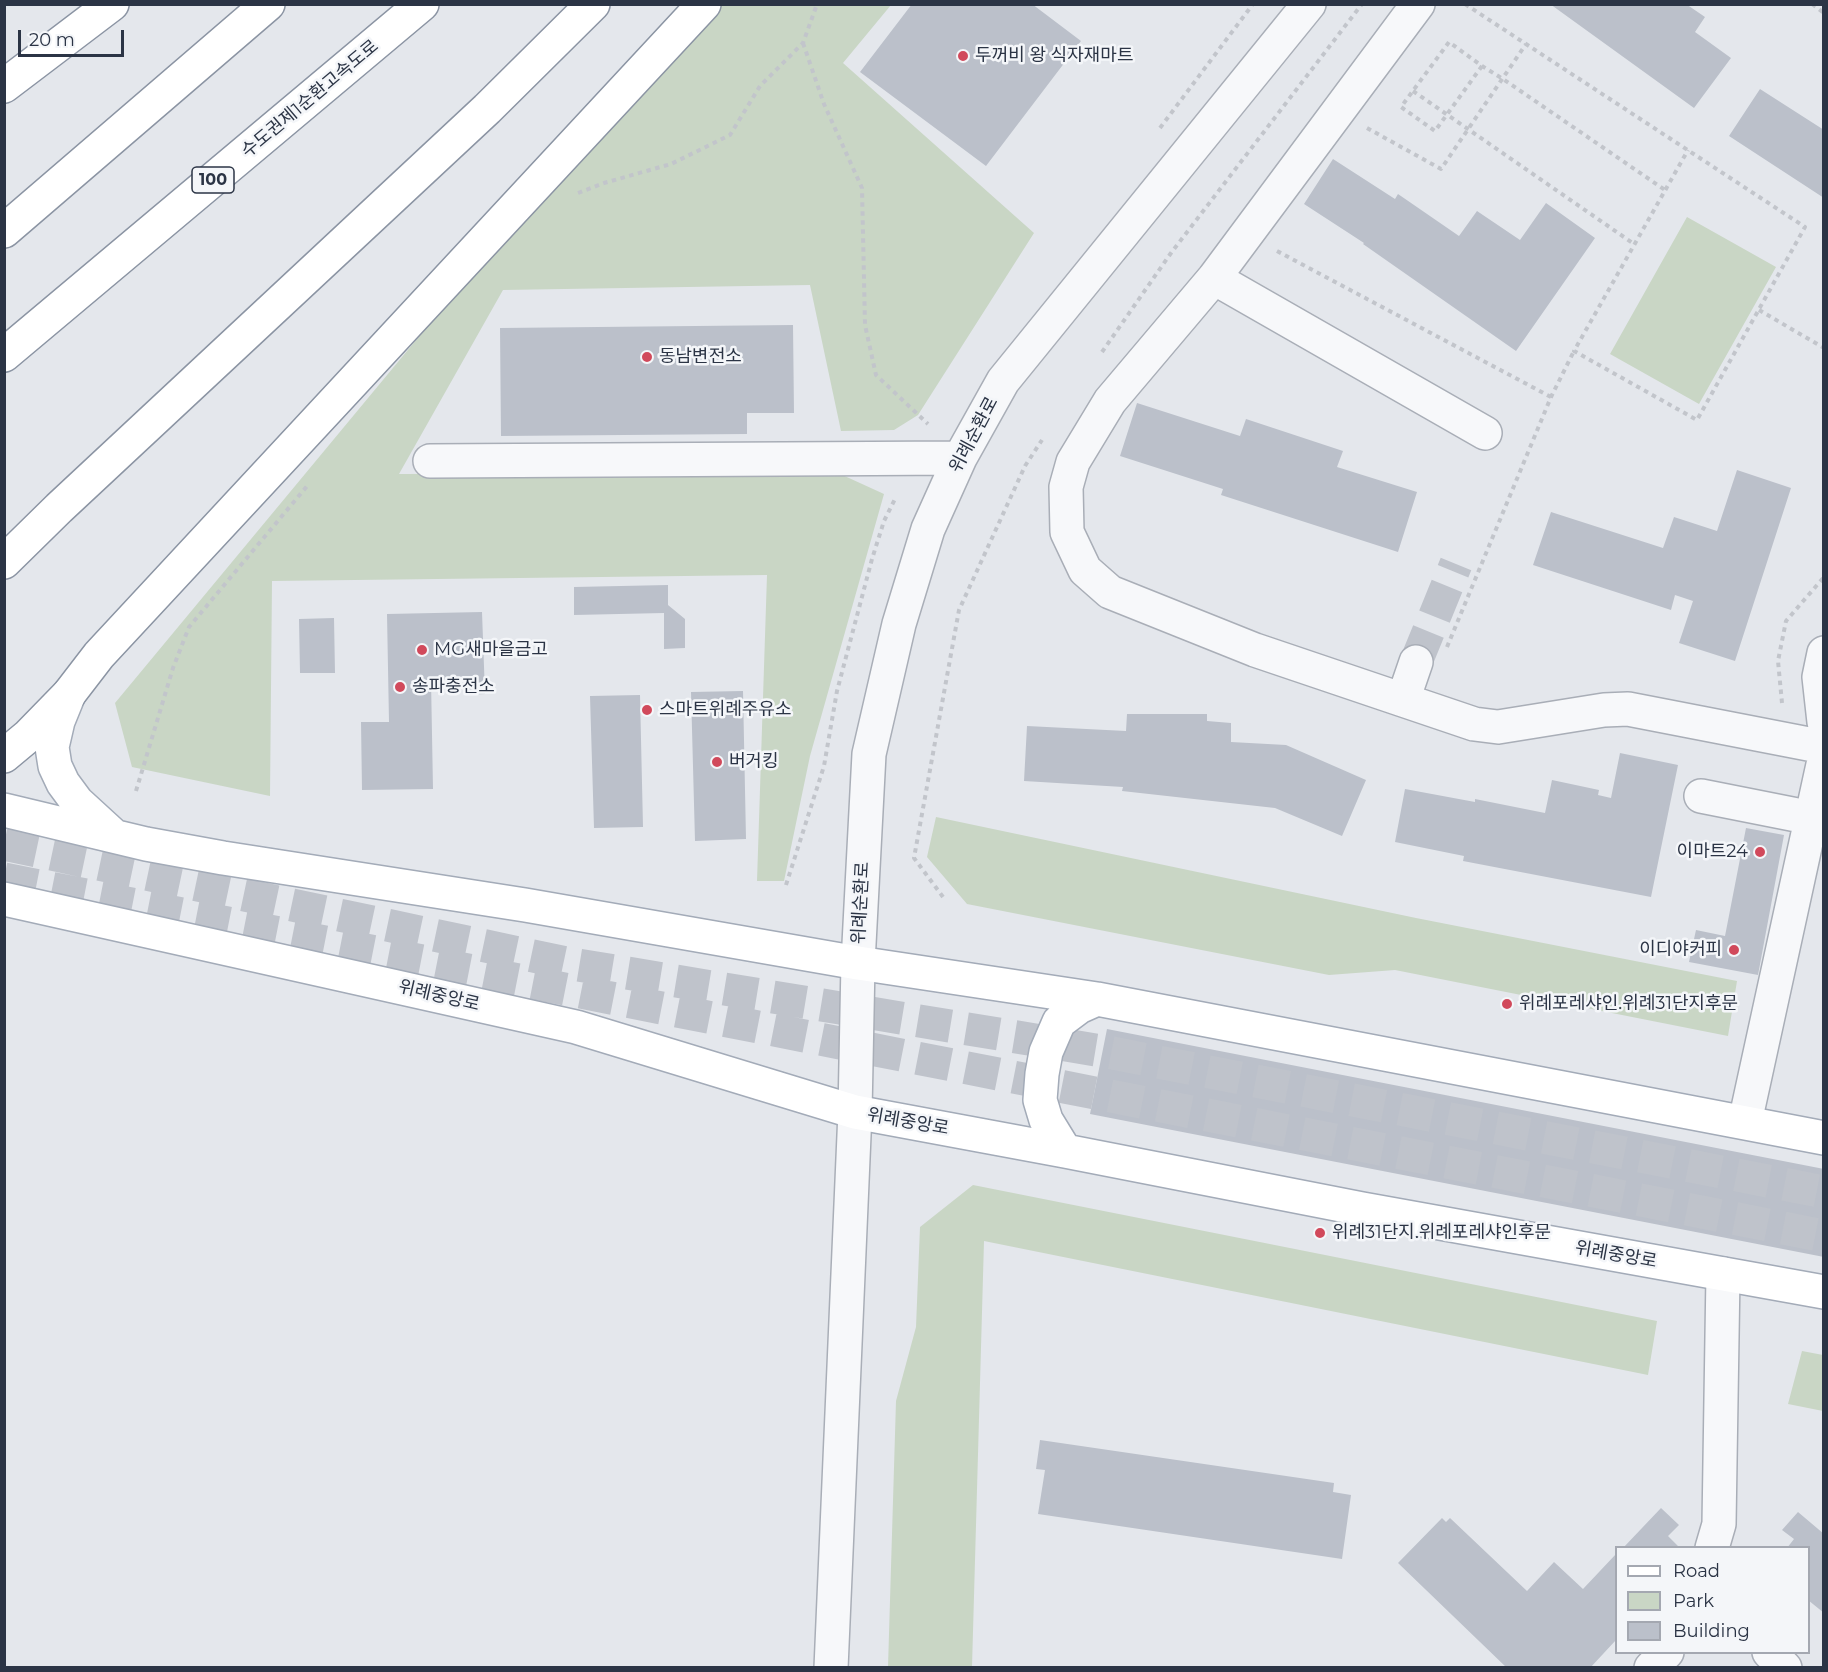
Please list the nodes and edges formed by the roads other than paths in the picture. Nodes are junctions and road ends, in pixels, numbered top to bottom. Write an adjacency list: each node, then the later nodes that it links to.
1 (112, 4): 8 (main road)
2 (268, 4): 9 (main road)
3 (422, 4): 11 (main road, 수도권제1순환고속도로 / 100)
4 (593, 4): 15 (main road)
5 (704, 4): 18 (main road)
6 (1309, 4): 13 (street, 위례순환로)
7 (1418, 4): 10 (street)
8 (4, 86)
9 (4, 231)
10 (1214, 278): 12 (street); 19 (street)
11 (4, 355)
12 (1485, 433)
13 (960, 458): 14 (street); 29 (street, 위례순환로)
14 (430, 460)
15 (4, 562)
16 (1824, 652): 20 (street)
17 (1429, 659): 19 (street)
18 (69, 694): 22 (main road); 27 (main road)
19 (1403, 700): 21 (street)
20 (1824, 722)
21 (1824, 747)
22 (4, 756)
23 (1824, 760): 26 (street)
24 (1701, 796): 26 (street)
25 (4, 810): 27 (main road)
26 (1812, 818): 32 (street)
27 (114, 836): 29 (main road)
28 (4, 899): 31 (main road, 위례중앙로)
29 (858, 963): 30 (main road); 31 (street, 위례순환로)
30 (1097, 999): 32 (main road); 34 (main road)
31 (855, 1112): 34 (main road, 위례중앙로); 40 (street, 위례순환로)
32 (1745, 1122): 33 (main road)
33 (1824, 1138)
34 (1065, 1151): 35 (main road, 위례중앙로)
35 (1723, 1274): 36 (main road, 위례중앙로); 37 (street)
36 (1824, 1292)
37 (1719, 1540)
38 (1666, 1654): 41 (street)
39 (1770, 1654): 42 (street)
40 (831, 1668)
41 (1651, 1668)
42 (1785, 1668)

